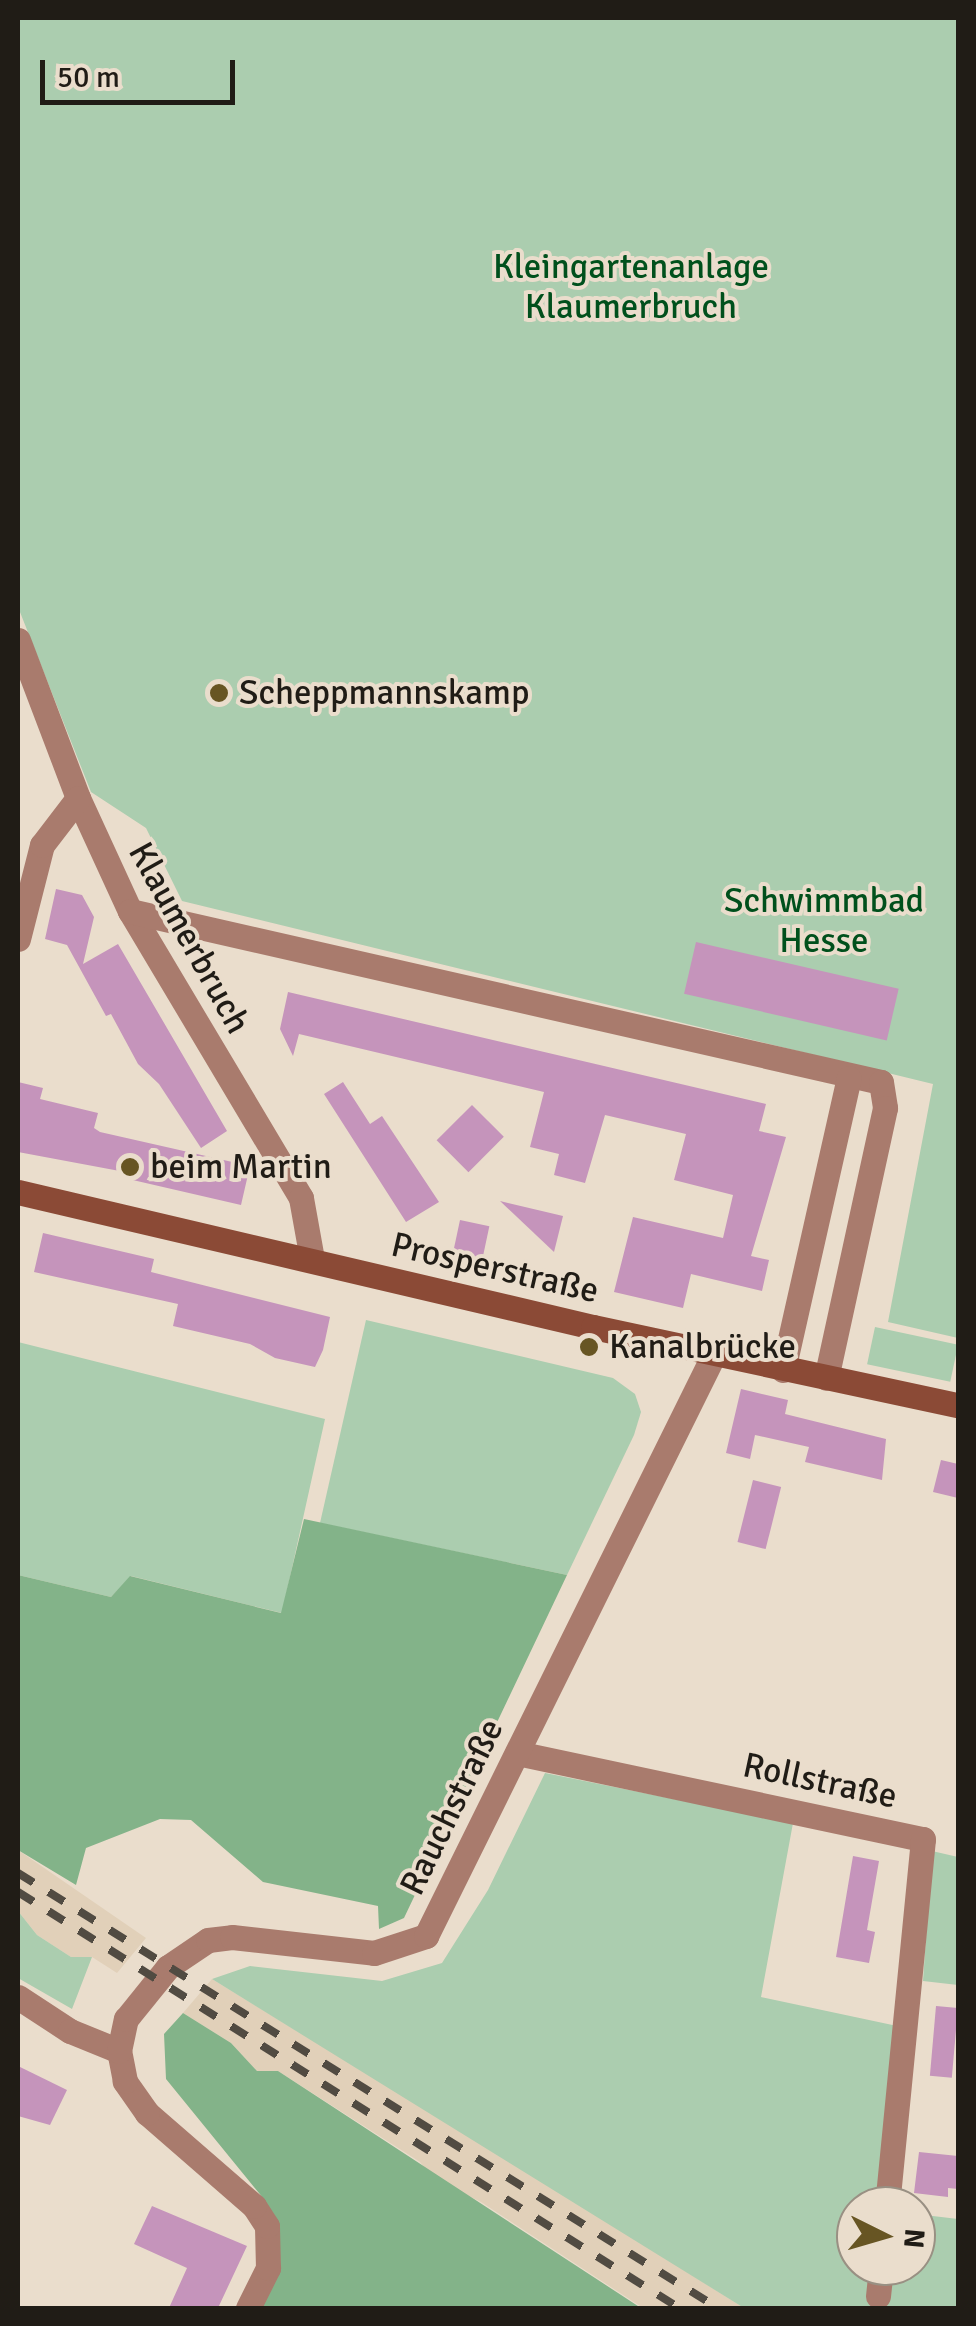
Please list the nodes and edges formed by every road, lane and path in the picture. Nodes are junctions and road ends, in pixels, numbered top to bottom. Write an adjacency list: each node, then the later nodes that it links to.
1 (18, 640): 2 (street, Klaumerbruch)
2 (78, 798): 3 (street, Klaumerbruch); 4 (street)
3 (130, 911): 5 (street); 7 (street, Klaumerbruch)
4 (18, 938)
5 (849, 1078): 9 (street); 10 (street)
6 (18, 1192): 7 (main road, Prosperstraße)
7 (312, 1259): 8 (main road, Prosperstraße)
8 (714, 1354): 9 (main road, Prosperstraße); 12 (street, Rauchstraße)
9 (783, 1370): 10 (main road, Prosperstraße)
10 (826, 1378): 11 (main road, Prosperstraße)
11 (958, 1404)
12 (518, 1753): 14 (street, Rauchstraße); 15 (street, Rollstraße)
13 (18, 1997): 14 (street)
14 (118, 2051): 18 (street)
15 (889, 2186)
16 (879, 2286): 17 (street)
17 (878, 2296)
18 (248, 2308)

